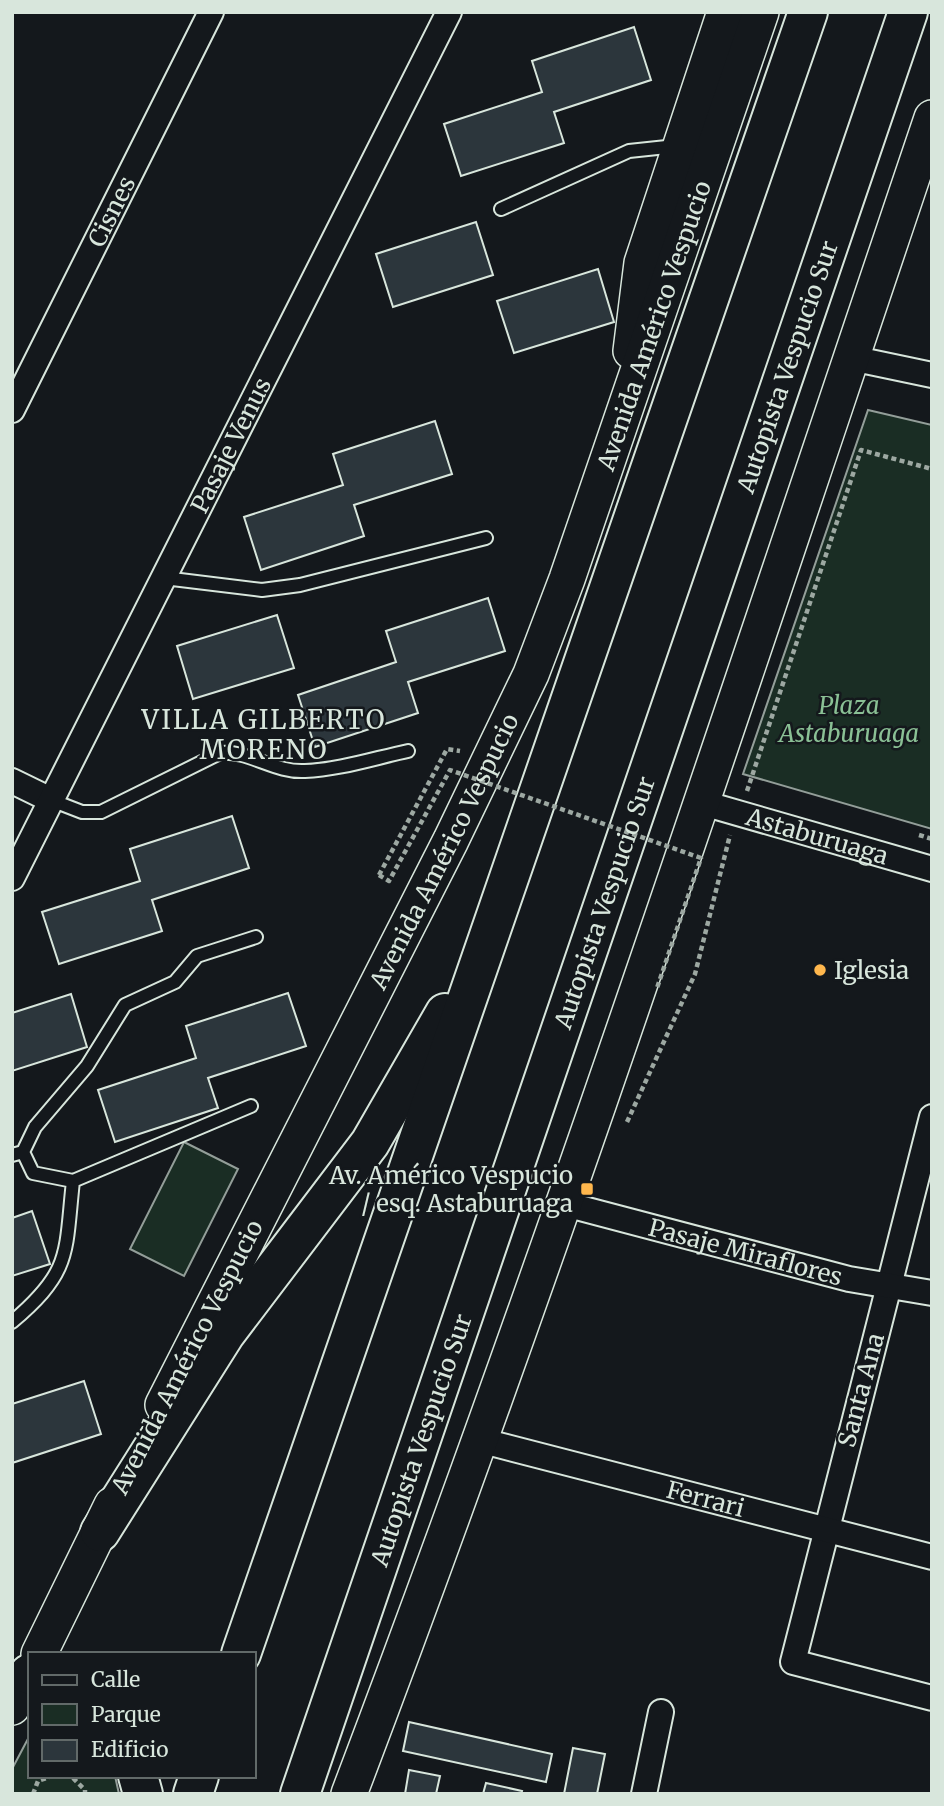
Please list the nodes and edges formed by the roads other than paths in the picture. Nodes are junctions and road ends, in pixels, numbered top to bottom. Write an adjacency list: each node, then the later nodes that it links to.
1 (211, 12): 13 (street, Cisnes)
2 (449, 12): 15 (street, Pasaje Venus)
3 (725, 12): 8 (main road)
4 (761, 12): 12 (main road, Avenida Américo Vespucio)
5 (808, 12): 22 (highway)
6 (908, 12): 44 (highway, Autopista Vespucio Sur)
7 (932, 118): 10 (main road)
8 (680, 145): 9 (lane); 12 (main road)
9 (501, 209)
10 (851, 358): 11 (street); 19 (main road)
11 (932, 375)
12 (630, 395): 34 (main road, Avenida Américo Vespucio)
13 (12, 410)
14 (486, 538): 15 (lane)
15 (164, 578): 18 (street, Pasaje Venus)
16 (408, 751): 18 (lane)
17 (12, 781): 18 (street)
18 (51, 800): 21 (street, Pasaje Venus)
19 (702, 803): 20 (street, Astaburuaga); 28 (main road)
20 (932, 869)
21 (12, 878)
22 (494, 925): 34 (highway); 37 (highway)
23 (256, 937): 26 (lane)
24 (251, 1106): 27 (lane)
25 (932, 1117): 29 (street, Santa Ana)
26 (18, 1153): 27 (lane)
27 (72, 1181): 31 (lane)
28 (561, 1203): 29 (street, Pasaje Miraflores); 32 (main road)
29 (888, 1285): 30 (street, Pasaje Miraflores); 33 (street, Santa Ana)
30 (932, 1293)
31 (12, 1322)
32 (479, 1440): 33 (street, Ferrari); 45 (main road)
33 (824, 1528): 35 (street, Ferrari); 41 (street, Santa Ana)
34 (100, 1532): 36 (main road, Avenida Américo Vespucio)
35 (932, 1557)
36 (40, 1652)
37 (243, 1652)
38 (12, 1666): 39 (street)
39 (28, 1674)
40 (28, 1676): 42 (main road)
41 (932, 1698)
42 (12, 1707)
43 (661, 1712): 46 (street)
44 (300, 1794)
45 (349, 1794)
46 (643, 1794)

